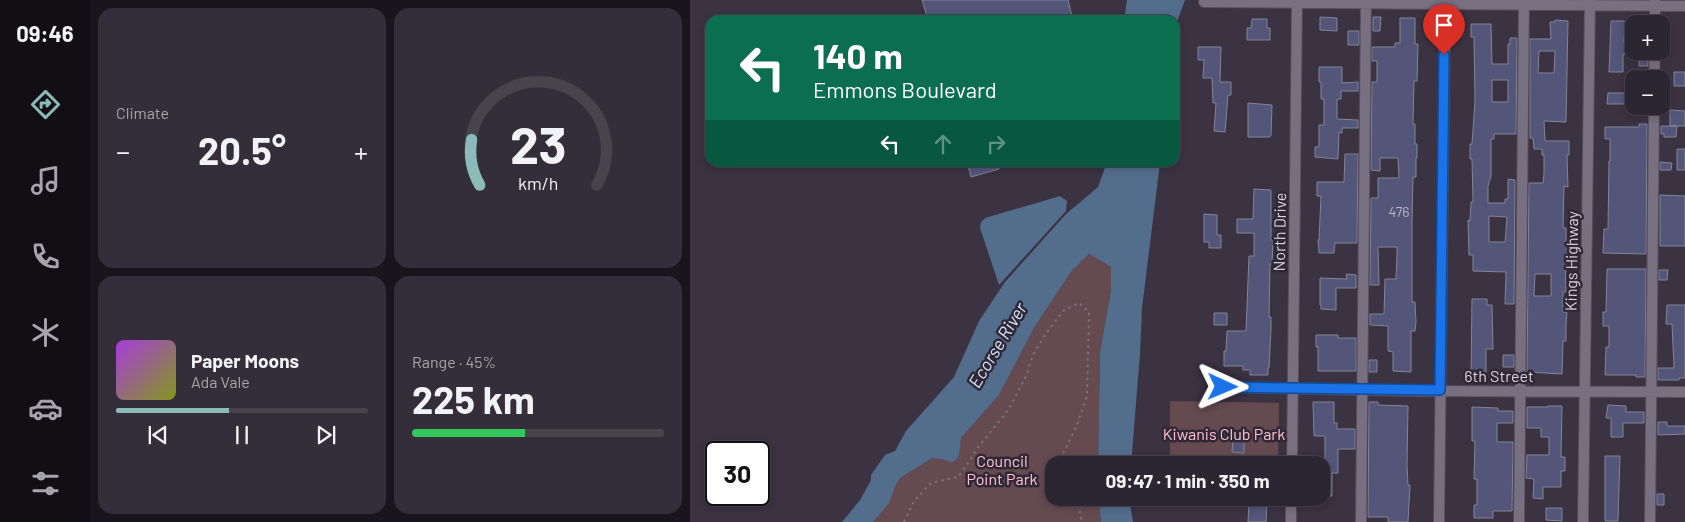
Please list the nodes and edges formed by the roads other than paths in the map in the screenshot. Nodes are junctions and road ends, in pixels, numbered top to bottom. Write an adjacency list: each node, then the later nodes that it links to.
1 (1204, 2): 2 (street)
2 (1297, 2): 3 (street); 11 (street, North Drive)
3 (1366, 2): 4 (street); 12 (street)
4 (1445, 2): 5 (street); 13 (street)
5 (1524, 2): 6 (street); 14 (street)
6 (1590, 3): 7 (street); 15 (street, Kings Highway)
7 (1655, 3): 8 (street)
8 (1685, 6)
9 (1654, 115): 16 (street)
10 (1223, 387): 11 (street, 6th Street)
11 (1292, 388): 12 (street, 6th Street); 18 (street, North Drive)
12 (1362, 389): 13 (street, 6th Street); 21 (street)
13 (1440, 390): 14 (street, 6th Street); 22 (street)
14 (1520, 391): 15 (street, 6th Street); 23 (street)
15 (1584, 391): 16 (street, 6th Street); 24 (street, Kings Highway)
16 (1651, 392): 17 (street, 6th Street); 25 (street)
17 (1685, 392)
18 (1292, 456)
19 (1291, 506): 20 (street)
20 (1291, 522)
21 (1361, 522)
22 (1439, 522)
23 (1518, 522)
24 (1583, 522)
25 (1650, 522)

